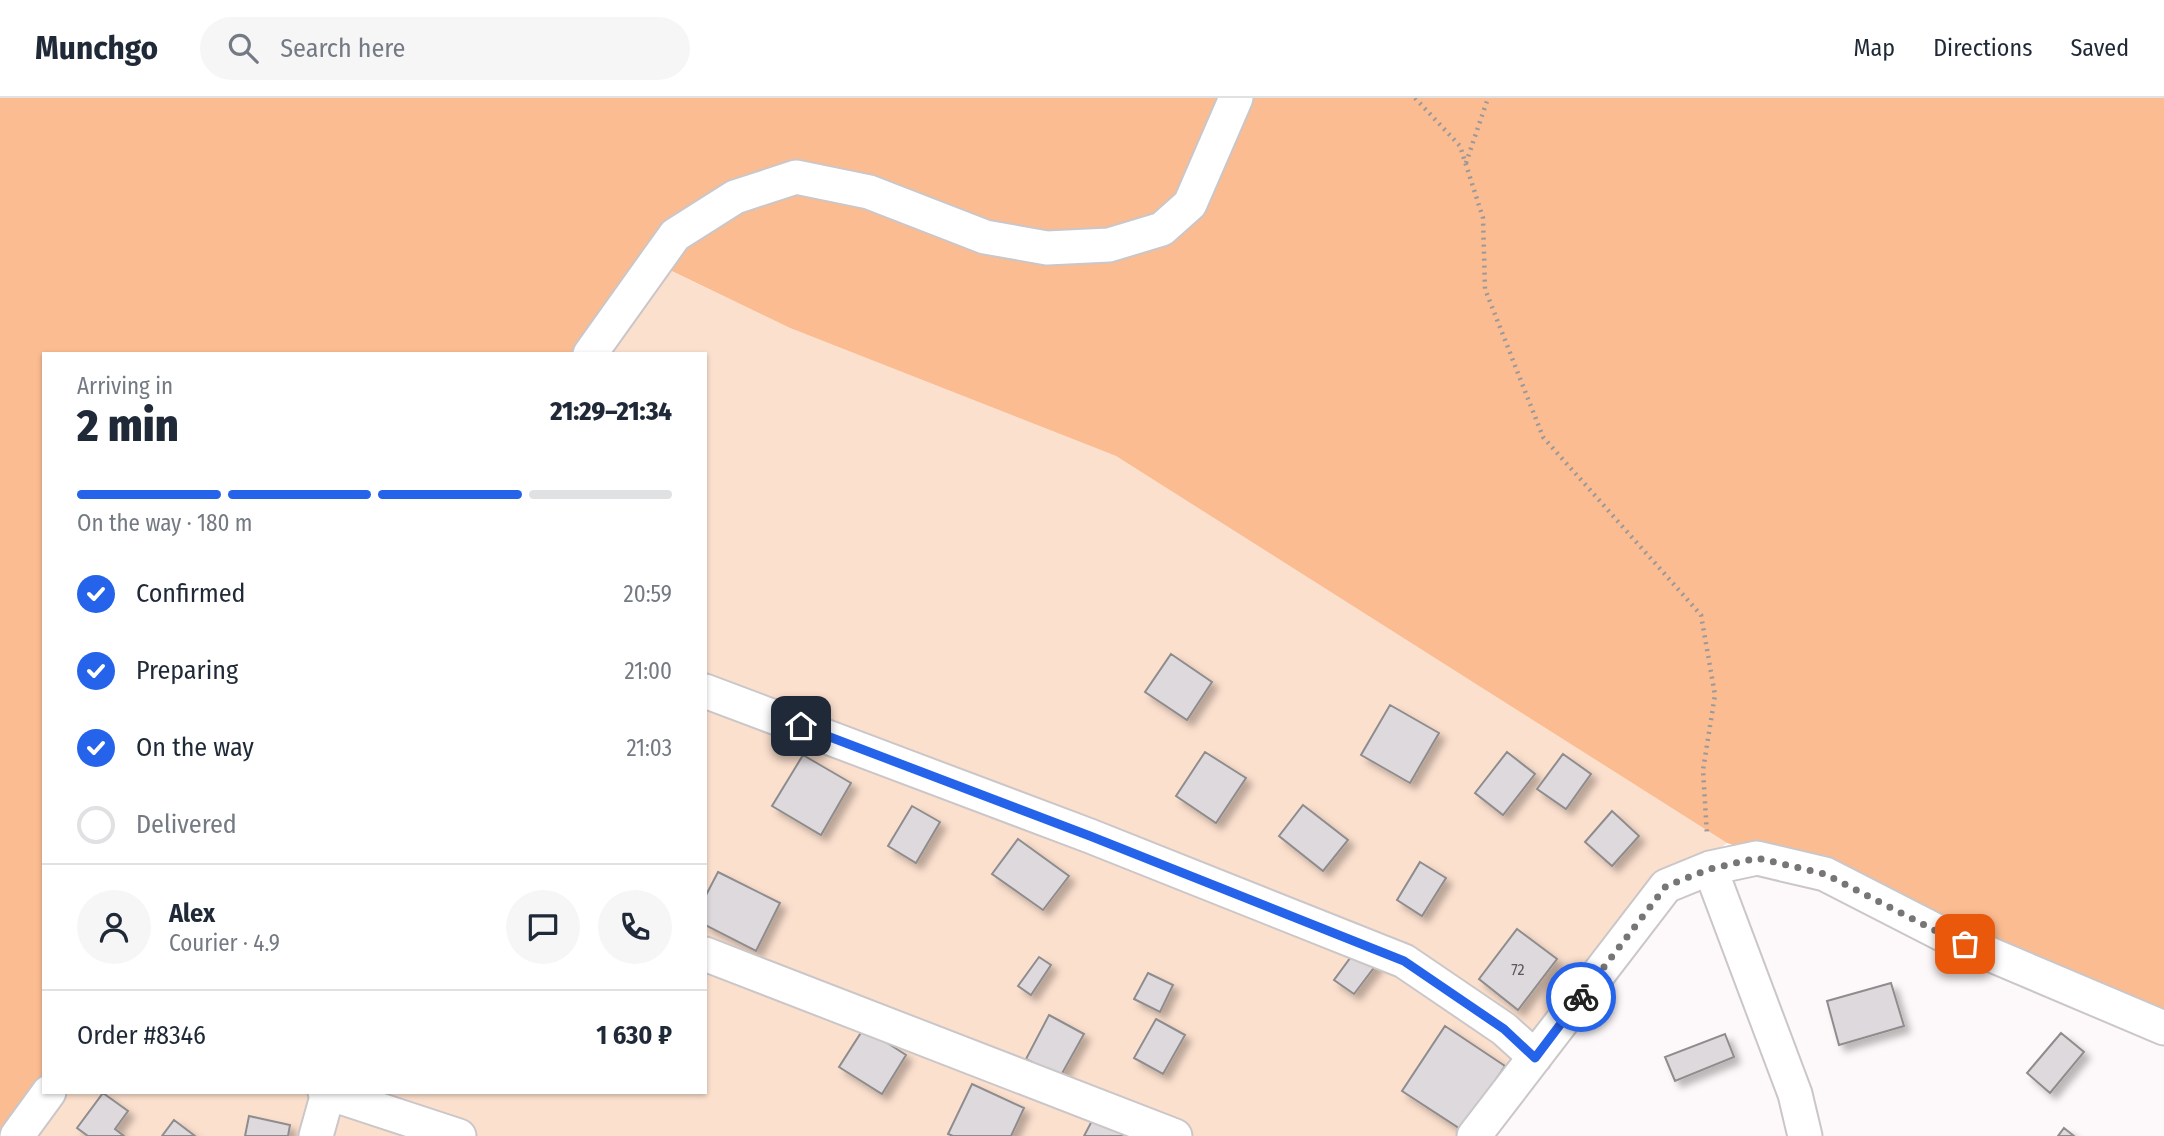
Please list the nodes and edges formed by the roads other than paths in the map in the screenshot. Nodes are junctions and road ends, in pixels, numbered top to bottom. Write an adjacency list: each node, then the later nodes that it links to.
1 (1236, 98): 2 (street)
2 (591, 352)
3 (707, 692): 7 (street)
4 (1710, 869): 6 (street); 7 (street); 16 (street)
5 (707, 955): 14 (street)
6 (2164, 1028)
7 (1535, 1058): 15 (street)
8 (48, 1094): 11 (street)
9 (326, 1094): 12 (street)
10 (333, 1094): 13 (street)
11 (16, 1136)
12 (316, 1136)
13 (459, 1136)
14 (1175, 1136)
15 (1474, 1136)
16 (1805, 1136)

